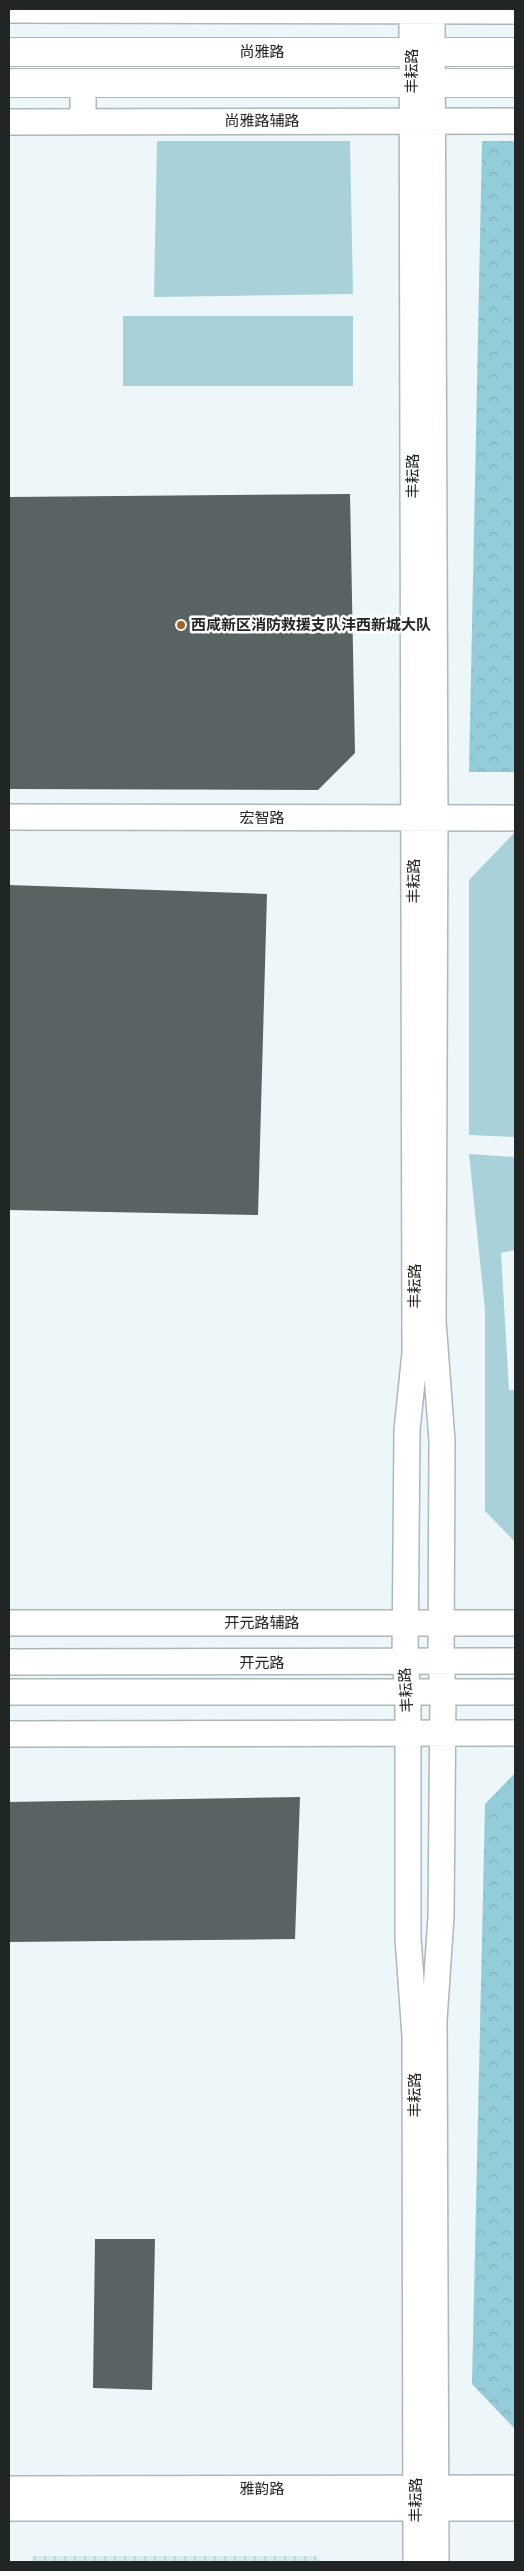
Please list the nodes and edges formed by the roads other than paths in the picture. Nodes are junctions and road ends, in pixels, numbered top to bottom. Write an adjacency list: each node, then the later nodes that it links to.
1 (9, 10): 2 (street)
2 (422, 10): 3 (street); 5 (street, 丰耘路)
3 (515, 11)
4 (9, 52): 5 (main road, 尚雅路)
5 (422, 52): 6 (main road, 尚雅路); 9 (street, 丰耘路)
6 (515, 52)
7 (9, 83): 8 (main road, 尚雅路)
8 (83, 83): 9 (main road, 尚雅路); 14 (street)
9 (422, 83): 10 (main road, 尚雅路); 11 (street, 丰耘路)
10 (515, 83)
11 (422, 121): 12 (street, 尚雅路辅路); 14 (street, 尚雅路辅路); 16 (street, 丰耘路)
12 (515, 121)
13 (9, 122): 14 (street, 尚雅路辅路)
14 (83, 122)
15 (9, 817): 16 (street, 宏智路)
16 (424, 818): 17 (street, 宏智路); 19 (street, 丰耘路); 21 (street, 丰耘路)
17 (515, 818)
18 (9, 1623): 19 (street, 开元路辅路)
19 (405, 1623): 21 (street, 开元路辅路); 25 (street, 丰耘路)
20 (515, 1623): 21 (street, 开元路辅路)
21 (441, 1624): 24 (street, 丰耘路)
22 (15, 1659): 25 (street, 开元路)
23 (515, 1661): 24 (street, 开元路)
24 (441, 1662): 25 (street, 开元路); 28 (street, 丰耘路)
25 (405, 1663): 27 (street, 丰耘路)
26 (9, 1692): 27 (street, 开元路)
27 (408, 1692): 28 (street, 开元路); 30 (street, 丰耘路)
28 (443, 1692): 29 (street, 开元路); 31 (street, 丰耘路)
29 (515, 1692)
30 (408, 1733): 31 (street); 33 (street); 36 (street, 丰耘路)
31 (443, 1733): 32 (street); 36 (street, 丰耘路)
32 (515, 1733)
33 (9, 1734)
34 (515, 2488): 36 (street, 雅韵路)
35 (9, 2489): 36 (street, 雅韵路)
36 (426, 2498): 37 (street, 雅韵路); 38 (street, 雅韵路); 39 (street, 丰耘路); 40 (street, 丰耘路)
37 (9, 2508)
38 (515, 2508)
39 (416, 2562)
40 (436, 2562)

